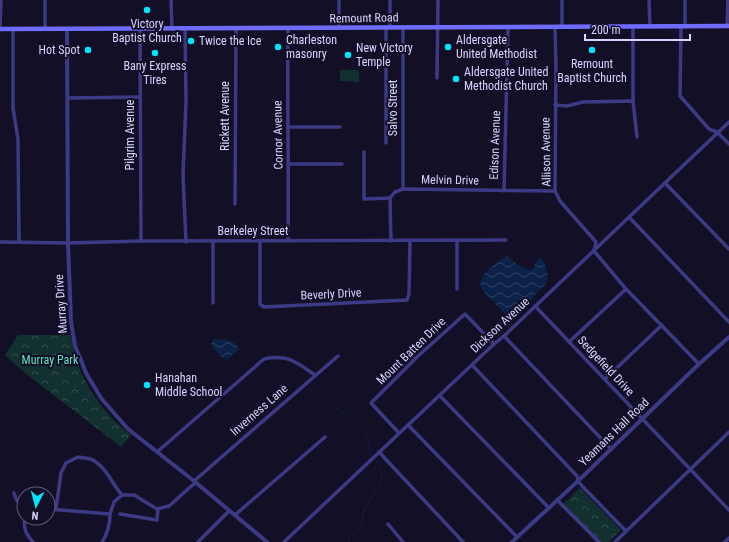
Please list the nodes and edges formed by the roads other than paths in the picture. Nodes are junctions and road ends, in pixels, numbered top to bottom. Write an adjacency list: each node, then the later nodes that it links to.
1 (1, 0): 11 (street)
2 (45, 0): 27 (street)
3 (172, 0): 30 (street)
4 (339, 0): 22 (street)
5 (390, 0): 13 (street)
6 (438, 0): 15 (street)
7 (562, 0): 16 (street)
8 (649, 0): 17 (street)
9 (685, 0): 18 (street)
10 (728, 0): 12 (street)
11 (0, 26)
12 (728, 26): 18 (main road, Remount Road)
13 (388, 27): 14 (main road, Remount Road); 22 (main road, Remount Road); 42 (street)
14 (403, 27): 15 (main road, Remount Road); 48 (street, Salvo Street)
15 (438, 27): 23 (main road, Remount Road); 32 (street)
16 (562, 27): 24 (main road, Remount Road); 25 (main road, Remount Road)
17 (650, 27): 18 (main road, Remount Road); 25 (main road, Remount Road)
18 (683, 27): 40 (street)
19 (185, 28): 20 (main road, Remount Road); 30 (main road, Remount Road); 63 (street)
20 (236, 28): 21 (main road, Remount Road); 52 (street, Rickett Avenue)
21 (288, 28): 22 (main road, Remount Road); 38 (street, Cornor Avenue)
22 (338, 28)
23 (508, 28): 24 (main road, Remount Road); 49 (street, Edison Avenue)
24 (555, 28): 36 (street, Allison Avenue)
25 (633, 28): 35 (street)
26 (0, 29): 31 (main road, Remount Road)
27 (45, 29): 28 (main road, Remount Road); 31 (main road, Remount Road)
28 (67, 29): 29 (main road, Remount Road); 34 (street, Murray Drive)
29 (140, 29): 30 (main road, Remount Road); 33 (street, Pilgrim Avenue)
30 (172, 29)
31 (13, 30): 56 (street)
32 (437, 78)
33 (140, 97): 34 (street); 57 (street, Pilgrim Avenue)
34 (68, 98): 65 (street, Murray Drive)
35 (633, 101): 36 (street); 41 (street)
36 (555, 105): 50 (street, Allison Avenue)
37 (729, 122): 40 (street, Dickson Avenue)
38 (288, 127): 39 (street); 45 (street, Cornor Avenue)
39 (340, 127)
40 (717, 132): 43 (street); 47 (street, Dickson Avenue)
41 (637, 137)
42 (386, 143)
43 (729, 144)
44 (364, 152): 51 (street)
45 (289, 164): 46 (street); 59 (street, Cornor Avenue)
46 (342, 164)
47 (665, 183): 53 (street, Dickson Avenue); 66 (street)
48 (403, 189): 49 (street, Melvin Drive); 51 (street, Melvin Drive)
49 (504, 190): 50 (street, Melvin Drive)
50 (555, 191): 67 (street, Allison Avenue)
51 (390, 198): 60 (street)
52 (235, 204)
53 (629, 217): 67 (street, Dickson Avenue); 72 (street)
54 (457, 240): 55 (street, Berkeley Street); 61 (street, Berkeley Street); 69 (street)
55 (506, 240)
56 (19, 241): 62 (street, Berkeley Street); 65 (street, Berkeley Street)
57 (141, 241): 63 (street, Berkeley Street); 65 (street, Berkeley Street)
58 (260, 241): 59 (street, Berkeley Street); 61 (street, Beverly Drive); 64 (street, Berkeley Street)
59 (288, 241): 60 (street, Berkeley Street)
60 (391, 241): 61 (street, Berkeley Street)
61 (410, 241)
62 (0, 242)
63 (186, 242): 64 (street, Berkeley Street)
64 (213, 242): 70 (street)
65 (68, 243): 90 (street, Murray Drive)
66 (729, 249)
67 (594, 251): 68 (street, Allison Avenue); 71 (street, Dickson Avenue)
68 (626, 288): 73 (street, Allison Avenue); 76 (street)
69 (457, 289)
70 (213, 303)
71 (535, 306): 74 (street, Dickson Avenue); 76 (street, Sedgefield Drive)
72 (729, 322)
73 (662, 325): 79 (street, Allison Avenue); 82 (street)
74 (504, 336): 77 (street, Dickson Avenue); 89 (street)
75 (728, 340): 79 (street, Yeamans Hall Road)
76 (569, 342): 82 (street, Sedgefield Drive)
77 (494, 344): 80 (street, Dickson Avenue); 87 (street, Mount Batten Drive)
78 (338, 356): 81 (street, Inverness Lane)
79 (699, 364): 84 (street, Yeamans Hall Road)
80 (472, 365): 83 (street, Dickson Avenue); 94 (street)
81 (315, 375): 90 (street); 93 (street, Inverness Lane)
82 (605, 379): 84 (street, Sedgefield Drive)
83 (440, 396): 85 (street, Dickson Avenue); 99 (street)
84 (642, 419): 89 (street, Yeamans Hall Road); 92 (street, Sedgefield Drive)
85 (408, 425): 87 (street, Dickson Avenue); 110 (street)
86 (729, 432): 92 (street)
87 (399, 433): 91 (street, Dickson Avenue)
88 (325, 437): 106 (street)
89 (611, 449): 94 (street, Yeamans Hall Road)
90 (157, 452): 93 (street, Murray Drive)
91 (379, 452): 116 (street, Dickson Avenue); 118 (street)
92 (690, 470): 102 (street, Sedgefield Drive); 109 (street)
93 (195, 481): 101 (street, Inverness Lane); 103 (street, Murray Drive)
94 (578, 481): 98 (street, Yeamans Hall Road); 109 (street)
95 (14, 493): 97 (street)
96 (122, 495): 100 (street); 101 (street); 104 (street)
97 (16, 499)
98 (557, 500): 99 (street, Yeamans Hall Road); 120 (street)
99 (549, 508): 110 (street, Yeamans Hall Road)
100 (56, 509): 104 (street)
101 (158, 509): 105 (street, Inverness Lane)
102 (729, 510)
103 (230, 511): 106 (street, Murray Drive); 114 (street)
104 (110, 514): 113 (street)
105 (120, 514)
106 (235, 515): 115 (street, Murray Drive)
107 (388, 524): 117 (street)
108 (24, 526): 112 (street)
109 (626, 531): 121 (street)
110 (517, 537): 119 (street, Yeamans Hall Road)
111 (729, 538): 122 (street)
112 (33, 542)
113 (102, 542)
114 (198, 542)
115 (268, 542)
116 (284, 542)
117 (403, 542)
118 (462, 542)
119 (512, 542)
120 (599, 542)
121 (615, 542)
122 (725, 542)

